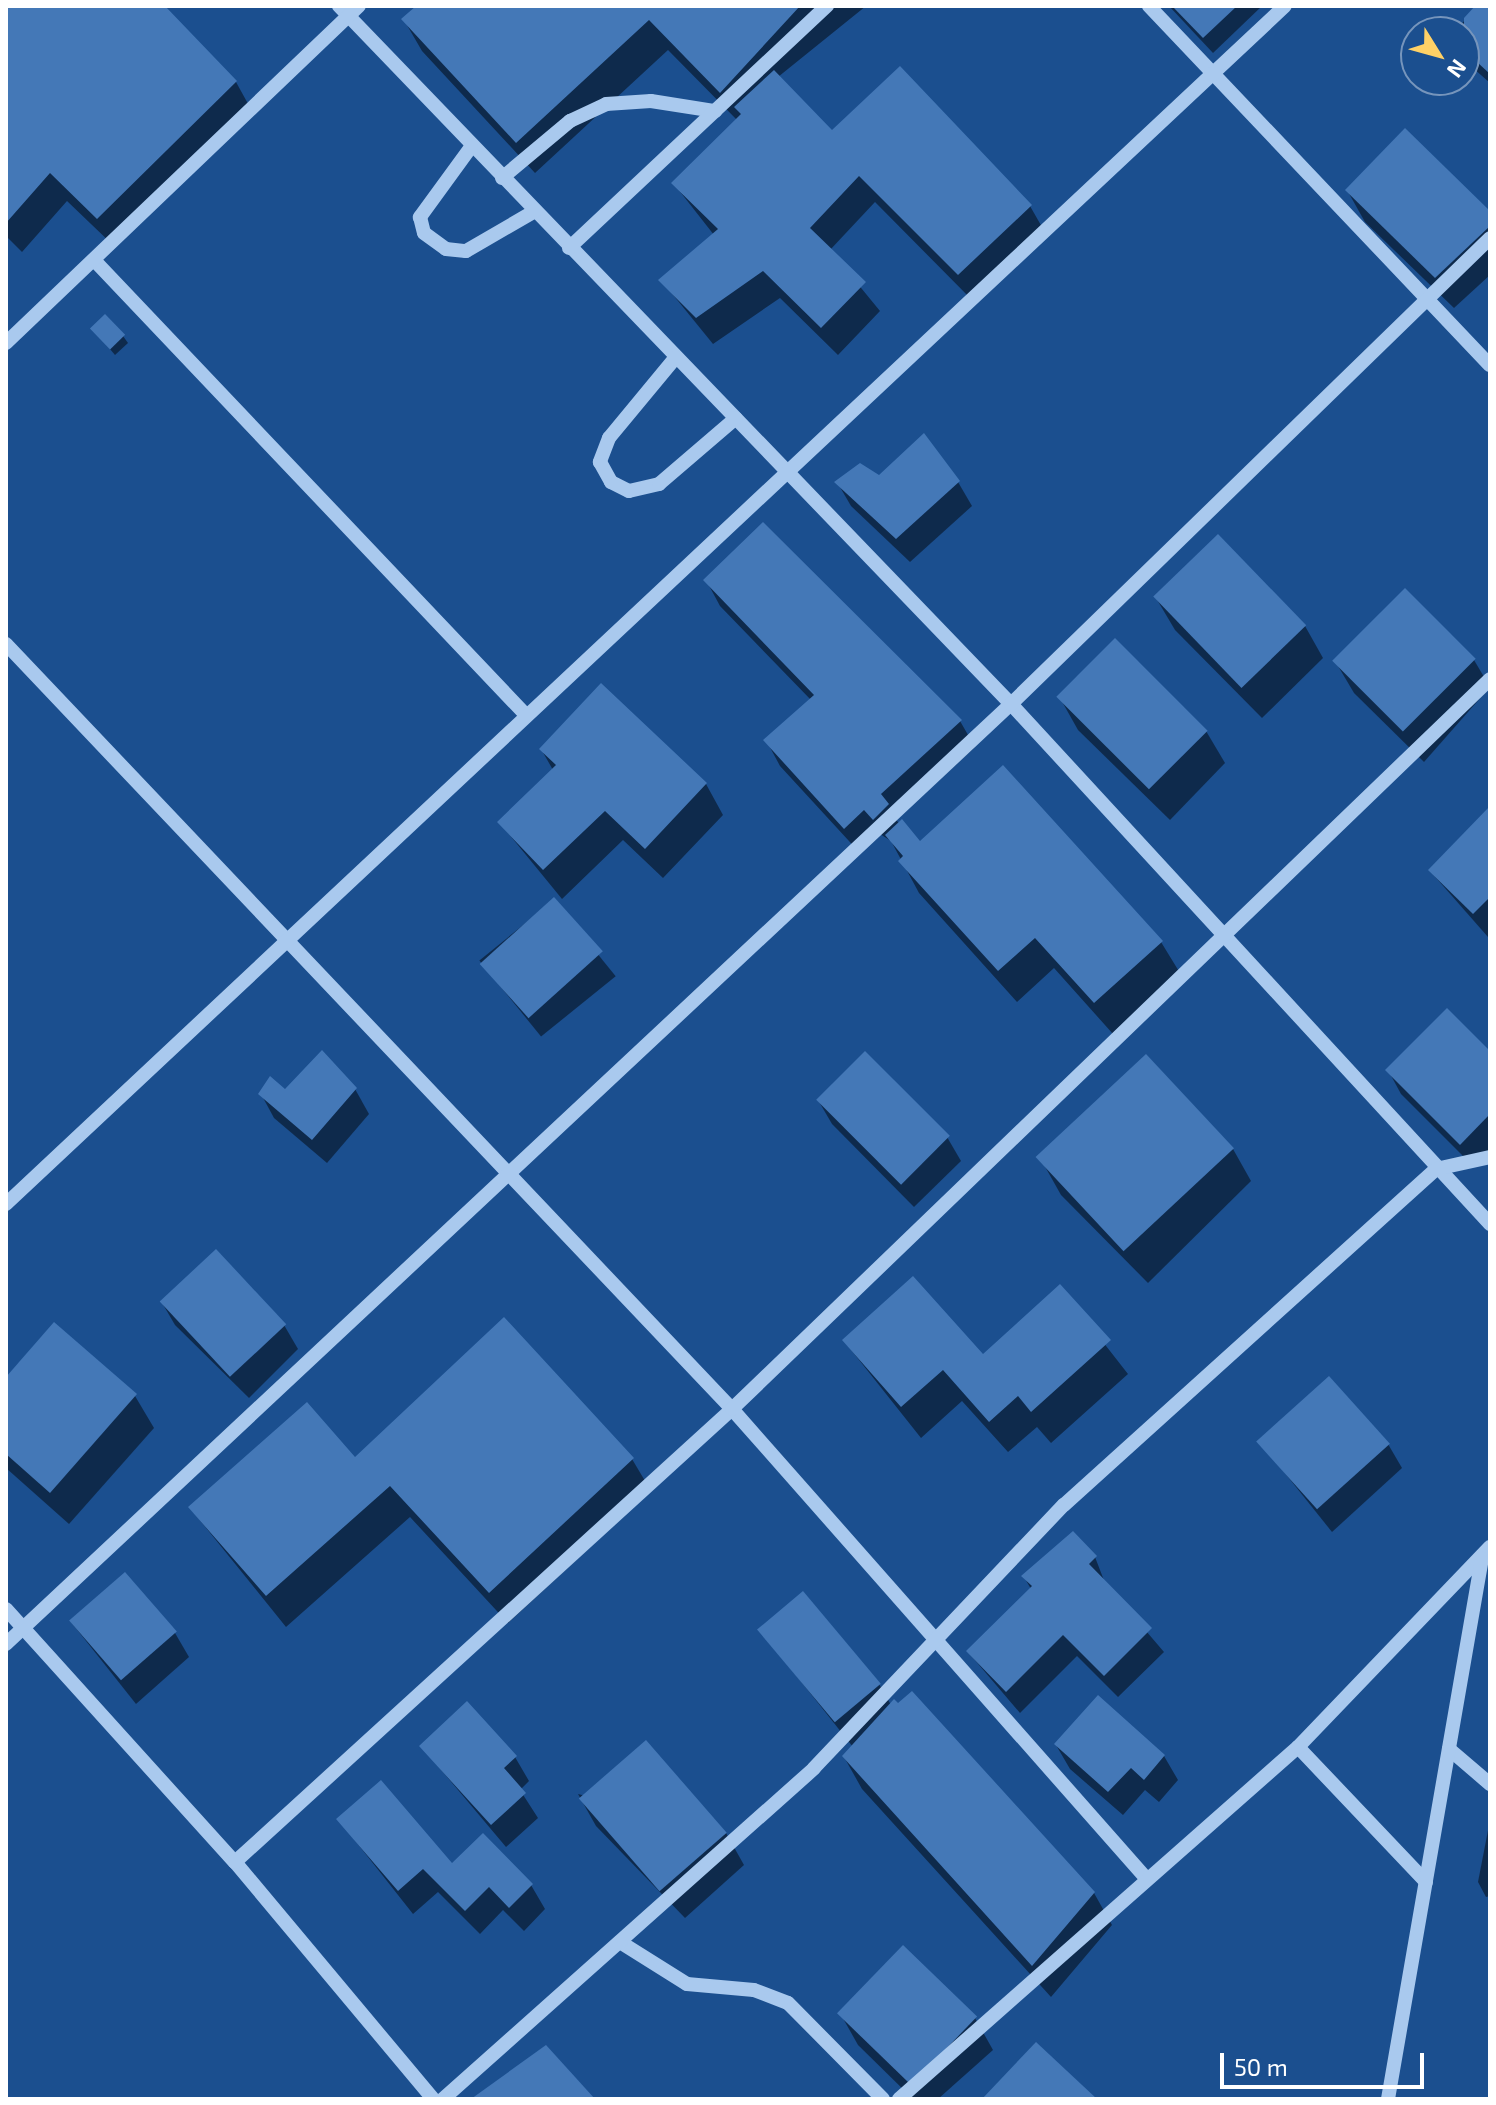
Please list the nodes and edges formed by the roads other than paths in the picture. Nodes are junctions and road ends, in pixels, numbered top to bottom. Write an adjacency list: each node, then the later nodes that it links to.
1 (827, 6): 6 (street)
2 (1149, 6): 5 (street)
3 (1285, 6): 5 (street)
4 (349, 9): 7 (street); 12 (street)
5 (1212, 73): 13 (street); 18 (street)
6 (715, 111): 8 (street); 11 (street)
7 (471, 147): 8 (street); 9 (street)
8 (502, 178): 9 (street)
9 (535, 211): 11 (street)
10 (1490, 238): 13 (street)
11 (569, 248): 15 (street)
12 (94, 260): 14 (street); 22 (street)
13 (1426, 299): 16 (street); 21 (street)
14 (6, 343)
15 (676, 357): 17 (street); 17 (street)
16 (1490, 365)
17 (736, 418): 18 (street)
18 (789, 472): 21 (street); 22 (street)
19 (6, 644): 24 (street)
20 (1490, 679): 23 (street)
21 (1011, 704): 23 (street); 27 (street)
22 (525, 714): 24 (street)
23 (1220, 934): 26 (street); 30 (street)
24 (282, 943): 27 (street); 28 (street)
25 (1490, 1157): 26 (street)
26 (1436, 1169): 29 (street); 35 (street)
27 (509, 1178): 30 (street); 33 (street)
28 (6, 1204)
29 (1490, 1224)
30 (732, 1409): 35 (street); 39 (street)
31 (1487, 1557): 36 (street); 37 (street)
32 (6, 1609): 33 (street)
33 (23, 1629): 34 (street); 39 (street)
34 (6, 1644)
35 (933, 1644): 40 (street); 42 (street)
36 (1298, 1747): 40 (street); 41 (street)
37 (1449, 1749): 38 (street); 41 (street)
38 (1490, 1784)
39 (235, 1862): 43 (street)
40 (1145, 1877): 46 (street)
41 (1426, 1882): 47 (street)
42 (620, 1942): 44 (street); 45 (street)
43 (433, 2099)
44 (443, 2099)
45 (883, 2099)
46 (899, 2099)
47 (1388, 2099)

